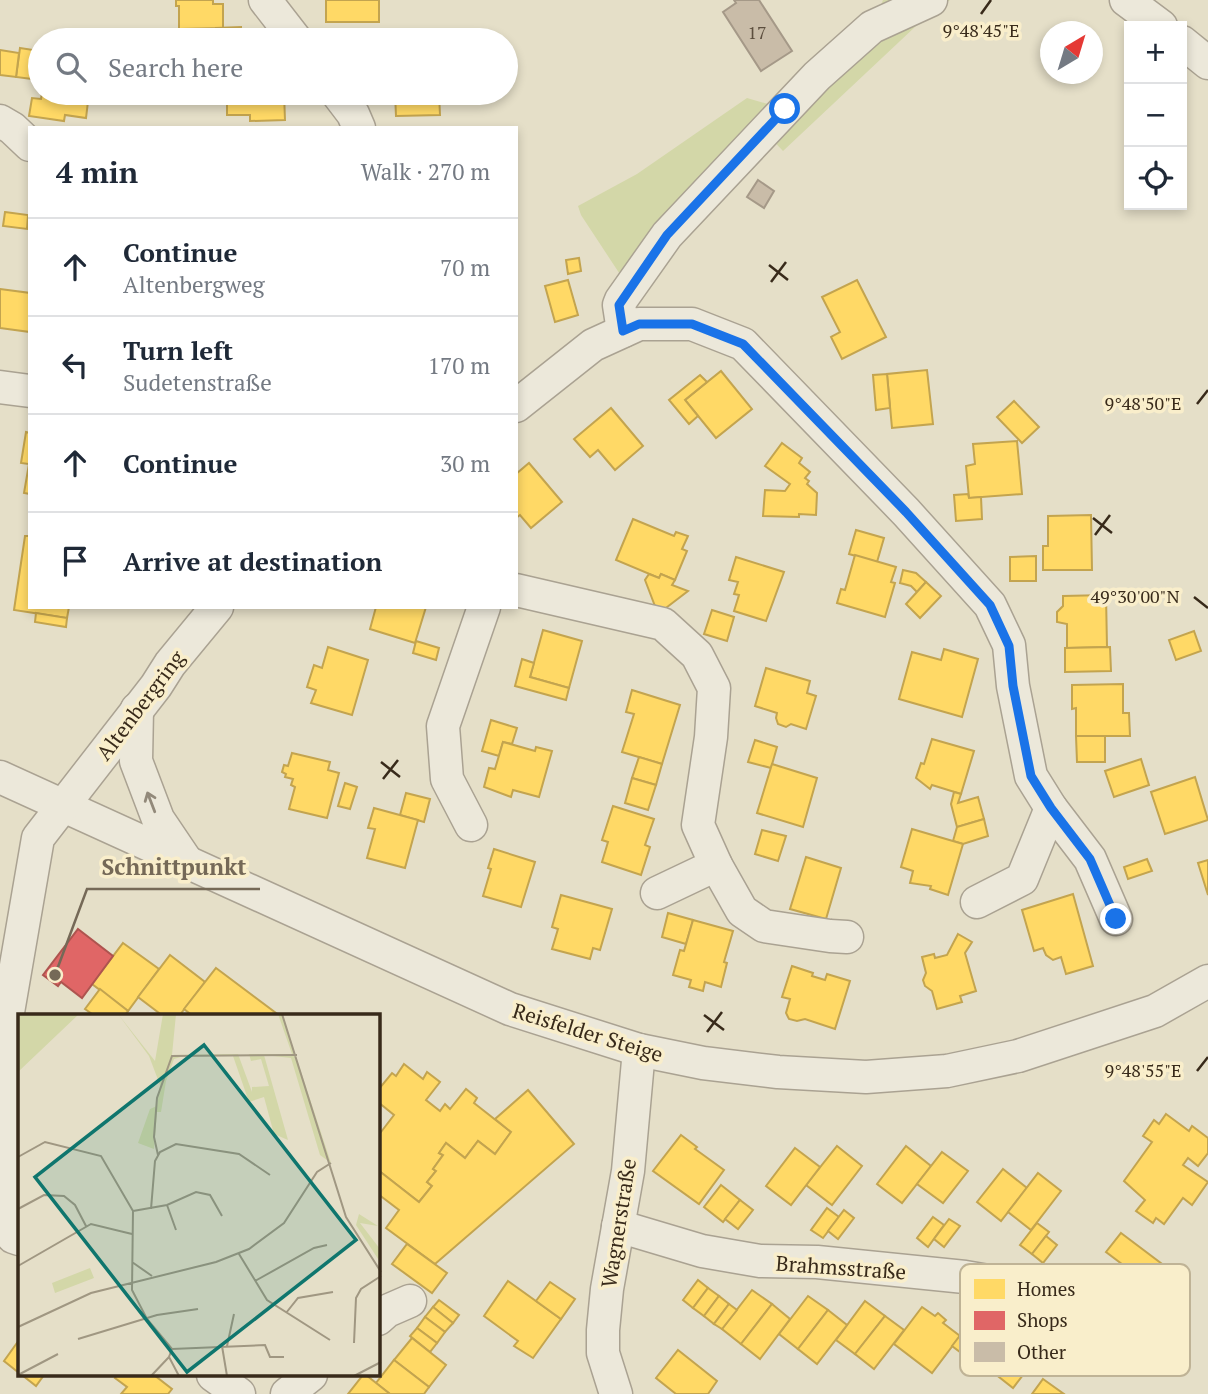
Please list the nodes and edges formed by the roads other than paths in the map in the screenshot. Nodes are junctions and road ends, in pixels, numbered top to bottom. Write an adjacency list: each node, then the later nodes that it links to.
1 (265, 0): 5 (street)
2 (931, 0): 12 (street)
3 (1126, 0): 4 (street)
4 (1154, 21)
5 (287, 28)
6 (1187, 46): 7 (street)
7 (1208, 63)
8 (346, 105): 10 (street)
9 (0, 121): 11 (street)
10 (358, 126)
11 (28, 143)
12 (623, 331): 15 (street); 22 (street)
13 (0, 387): 14 (street)
14 (28, 391)
15 (518, 404)
16 (518, 590): 25 (street)
17 (215, 609): 19 (street, Altenbergring)
18 (483, 609): 23 (street)
19 (137, 709): 21 (street, Altenbergring); 24 (street, one-way to 19)
20 (0, 777): 21 (street, Reisfelder Steige)
21 (65, 805): 24 (street, Reisfelder Steige); 31 (street, Altenbergring)
22 (1051, 808): 27 (street); 28 (street)
23 (471, 825)
24 (186, 860): 32 (street, Reisfelder Steige)
25 (716, 865): 26 (street); 29 (street)
26 (657, 893)
27 (977, 902)
28 (1116, 919)
29 (847, 937)
30 (1208, 981): 32 (street, Reisfelder Steige)
31 (9, 1019): 34 (street, Altenbergring)
32 (639, 1050): 33 (street, Wagnerstraße)
33 (618, 1226): 35 (street, Brahmsstraße); 42 (street, Wagnerstraße)
34 (11, 1241)
35 (960, 1276)
36 (410, 1301): 37 (street)
37 (380, 1317)
38 (214, 1376): 40 (street)
39 (310, 1376): 41 (street)
40 (239, 1394)
41 (287, 1394)
42 (616, 1394)

